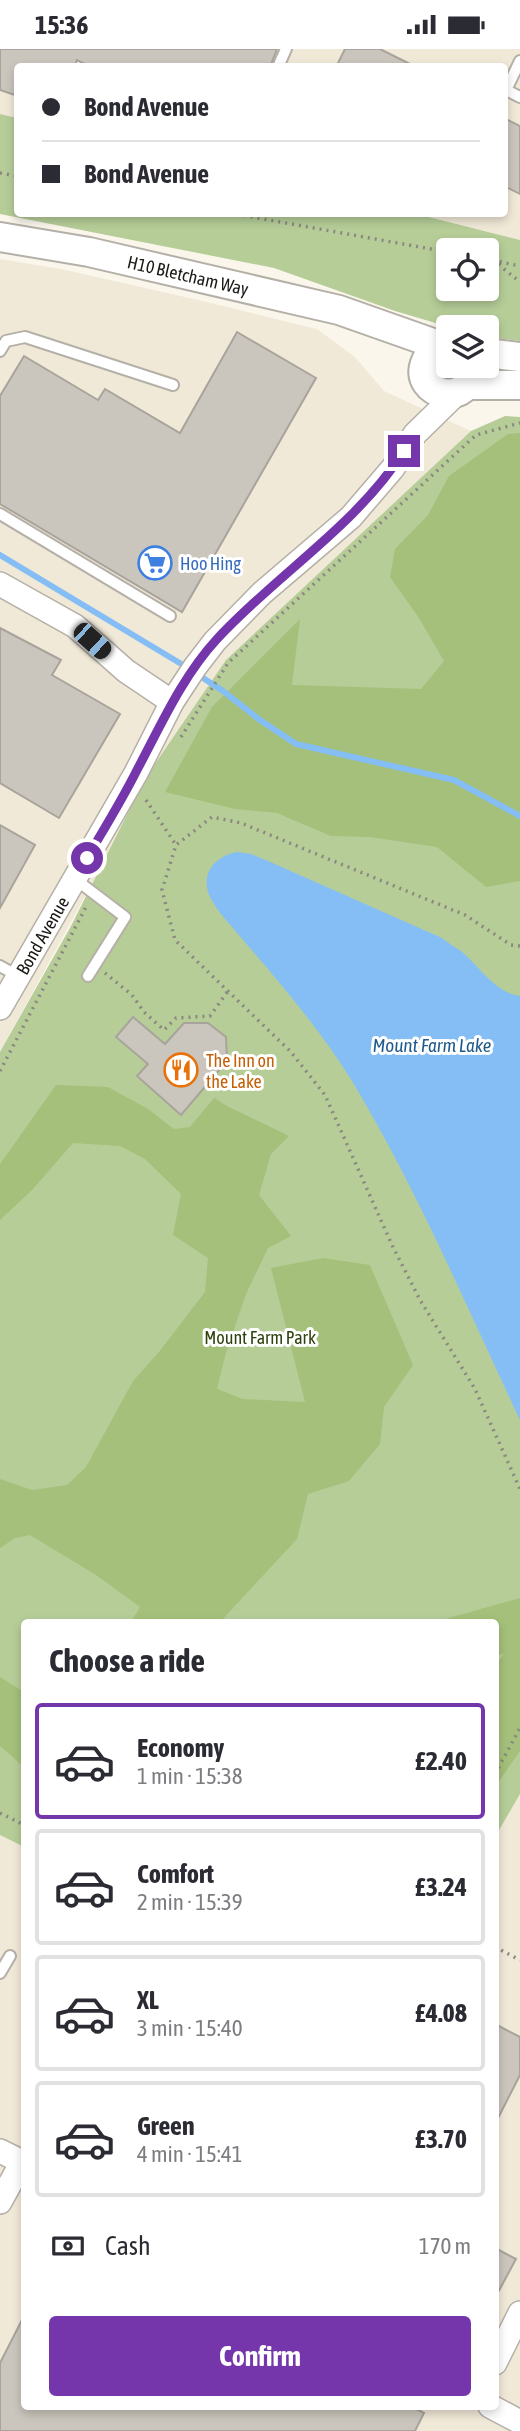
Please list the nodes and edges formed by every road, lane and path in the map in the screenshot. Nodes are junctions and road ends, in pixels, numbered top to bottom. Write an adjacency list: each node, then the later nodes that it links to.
1 (520, 61): 2 (lane)
2 (508, 86)
3 (252, 217): 5 (path)
4 (0, 237): 13 (street, H10 Bletcham Way)
5 (436, 250)
6 (499, 261): 8 (path)
7 (499, 265): 9 (path)
8 (520, 266)
9 (520, 282)
10 (0, 351): 16 (lane)
11 (499, 355): 12 (street)
12 (520, 357)
13 (436, 360): 19 (street, Bond Avenue)
14 (437, 378): 15 (street)
15 (465, 381): 17 (street); 19 (street, Bond Avenue)
16 (173, 385)
17 (520, 385)
18 (520, 423): 23 (path)
19 (415, 434): 24 (street, Bond Avenue)
20 (0, 514): 22 (lane)
21 (0, 584): 24 (street)
22 (170, 616)
23 (210, 690)
24 (172, 702): 27 (street, Bond Avenue)
25 (143, 795): 26 (path)
26 (176, 845): 28 (path); 32 (path)
27 (75, 879): 29 (lane); 30 (street, Bond Avenue)
28 (520, 946)
29 (95, 965): 31 (lane); 32 (path)
30 (9, 971): 33 (street, Bond Avenue)
31 (88, 976)
32 (228, 991): 34 (path)
33 (0, 1009)
34 (520, 1489)
35 (520, 1728): 36 (path)
36 (499, 1767)
37 (0, 1812): 38 (path)
38 (21, 1823)
39 (499, 1949): 41 (path)
40 (10, 1956): 42 (lane)
41 (520, 1960)
42 (0, 1973)
43 (0, 2151): 44 (street)
44 (21, 2161)
45 (21, 2165): 46 (street)
46 (0, 2202)
47 (520, 2313): 48 (street)
48 (499, 2355)
49 (498, 2410): 50 (street)
50 (520, 2421)

